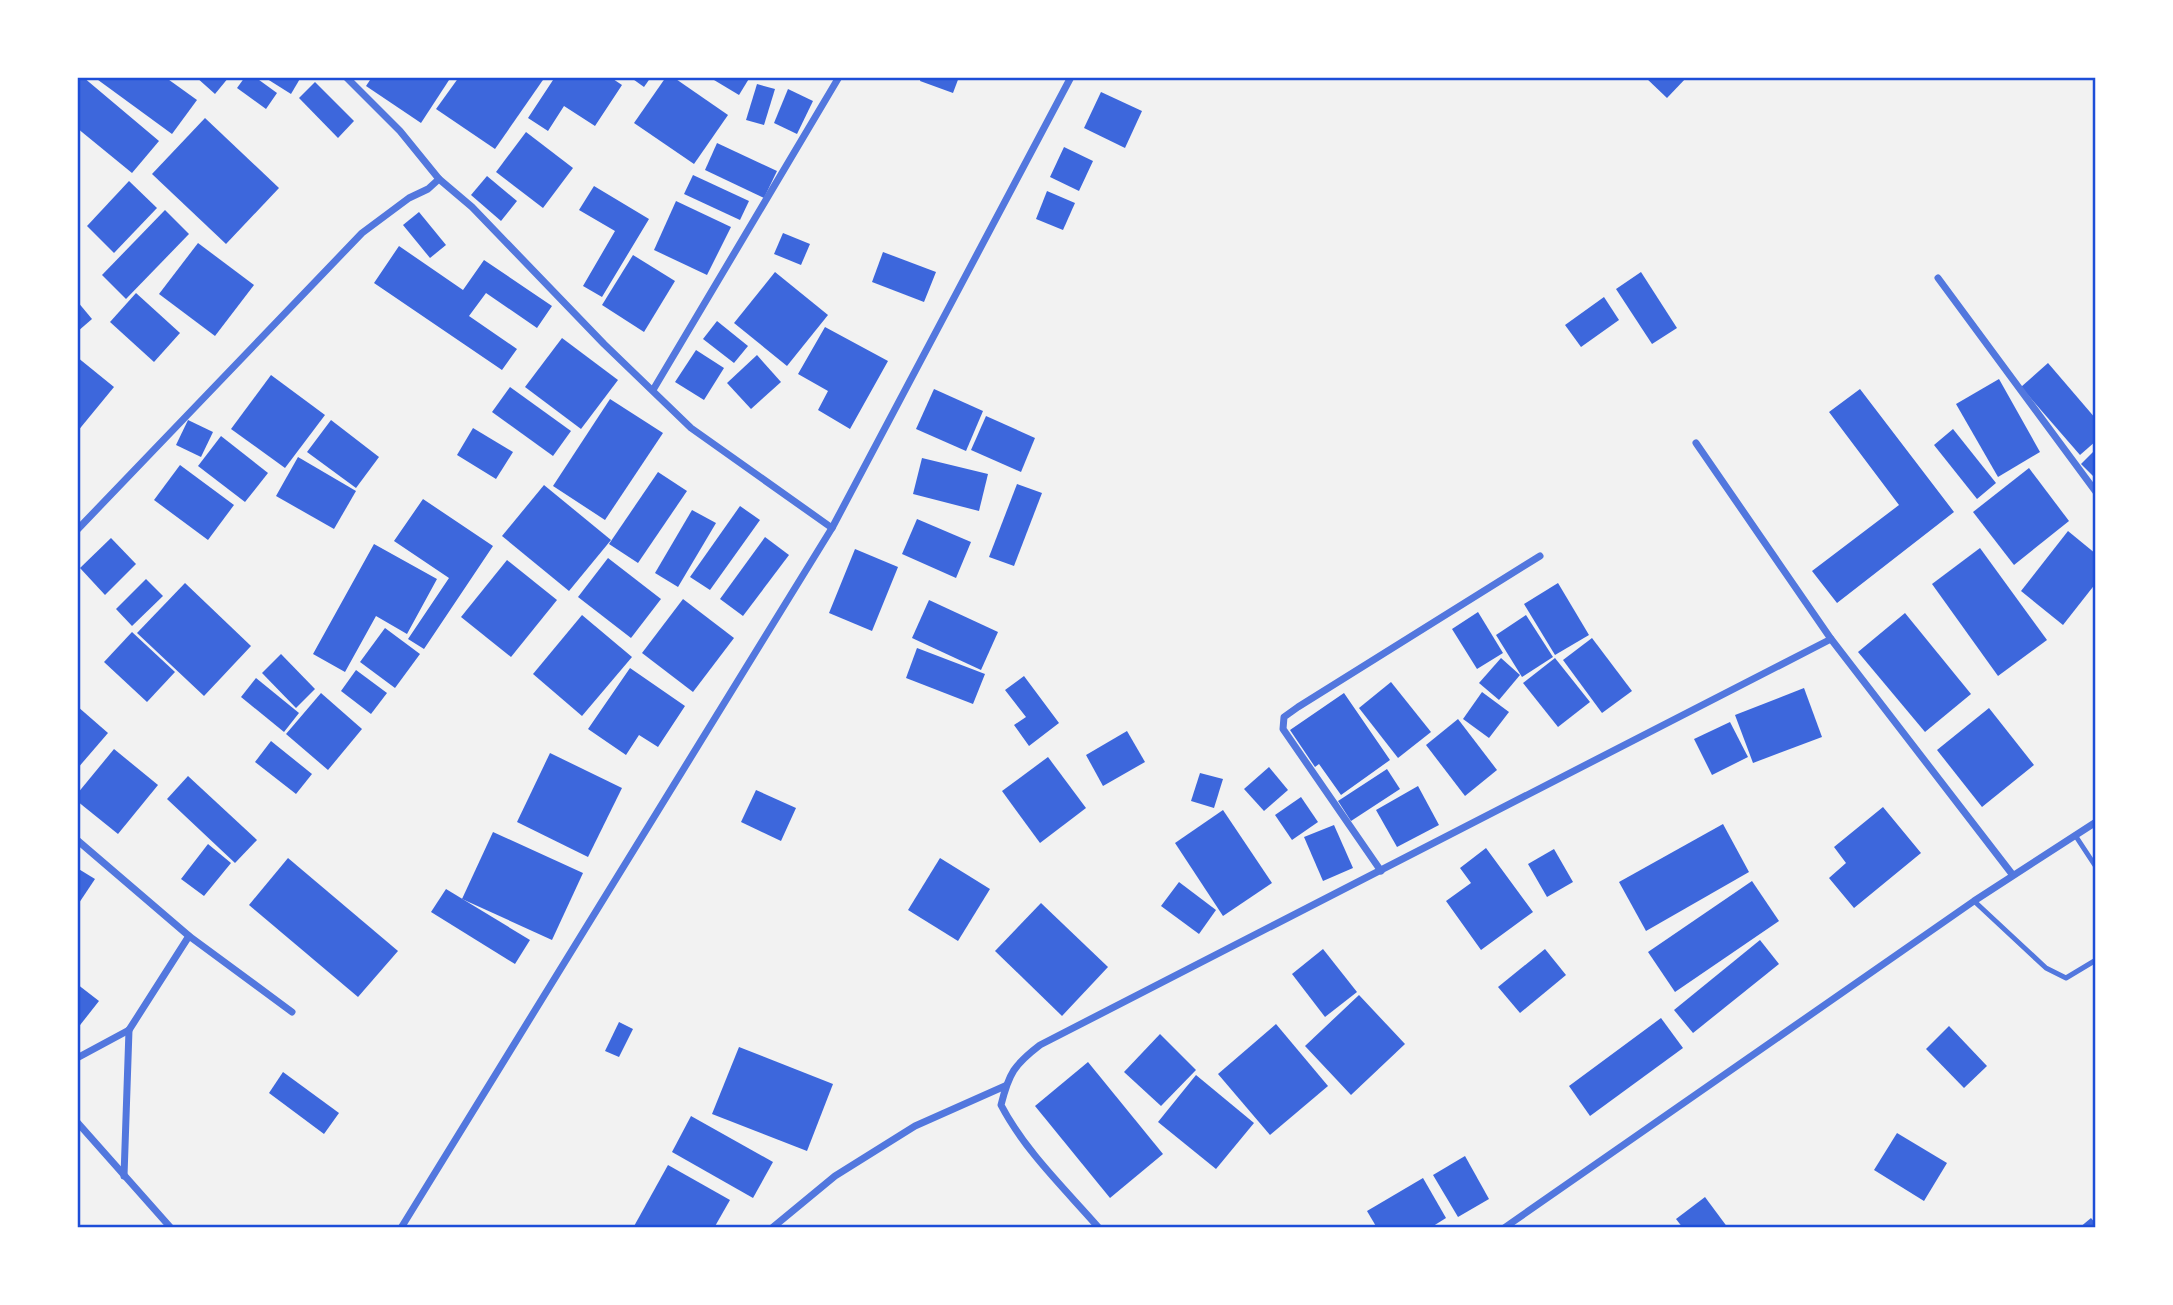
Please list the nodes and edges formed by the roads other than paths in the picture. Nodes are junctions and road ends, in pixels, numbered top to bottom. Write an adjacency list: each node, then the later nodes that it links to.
1 (346, 77): 4 (street)
2 (839, 77): 6 (street)
3 (1071, 77): 9 (street)
4 (439, 179): 6 (street); 10 (street)
5 (1938, 278): 8 (street)
6 (653, 390): 9 (street)
7 (1696, 443): 12 (street)
8 (2096, 492)
9 (832, 528): 29 (street)
10 (77, 530)
11 (1540, 556): 17 (street)
12 (1832, 639): 17 (street); 18 (street)
13 (2096, 822): 14 (street)
14 (2075, 835): 16 (lane); 18 (street)
15 (77, 840): 20 (street)
16 (2096, 867)
17 (1381, 871): 25 (street)
18 (2012, 874): 19 (street)
19 (1973, 901): 21 (lane); 32 (street)
20 (190, 936): 22 (street); 23 (street)
21 (2096, 960)
22 (292, 1012)
23 (129, 1030): 24 (street); 27 (street)
24 (77, 1058)
25 (1005, 1086): 30 (street); 31 (street)
26 (77, 1122): 27 (street)
27 (124, 1176): 28 (street)
28 (171, 1228)
29 (401, 1228)
30 (772, 1228)
31 (1099, 1228)
32 (1504, 1228)

